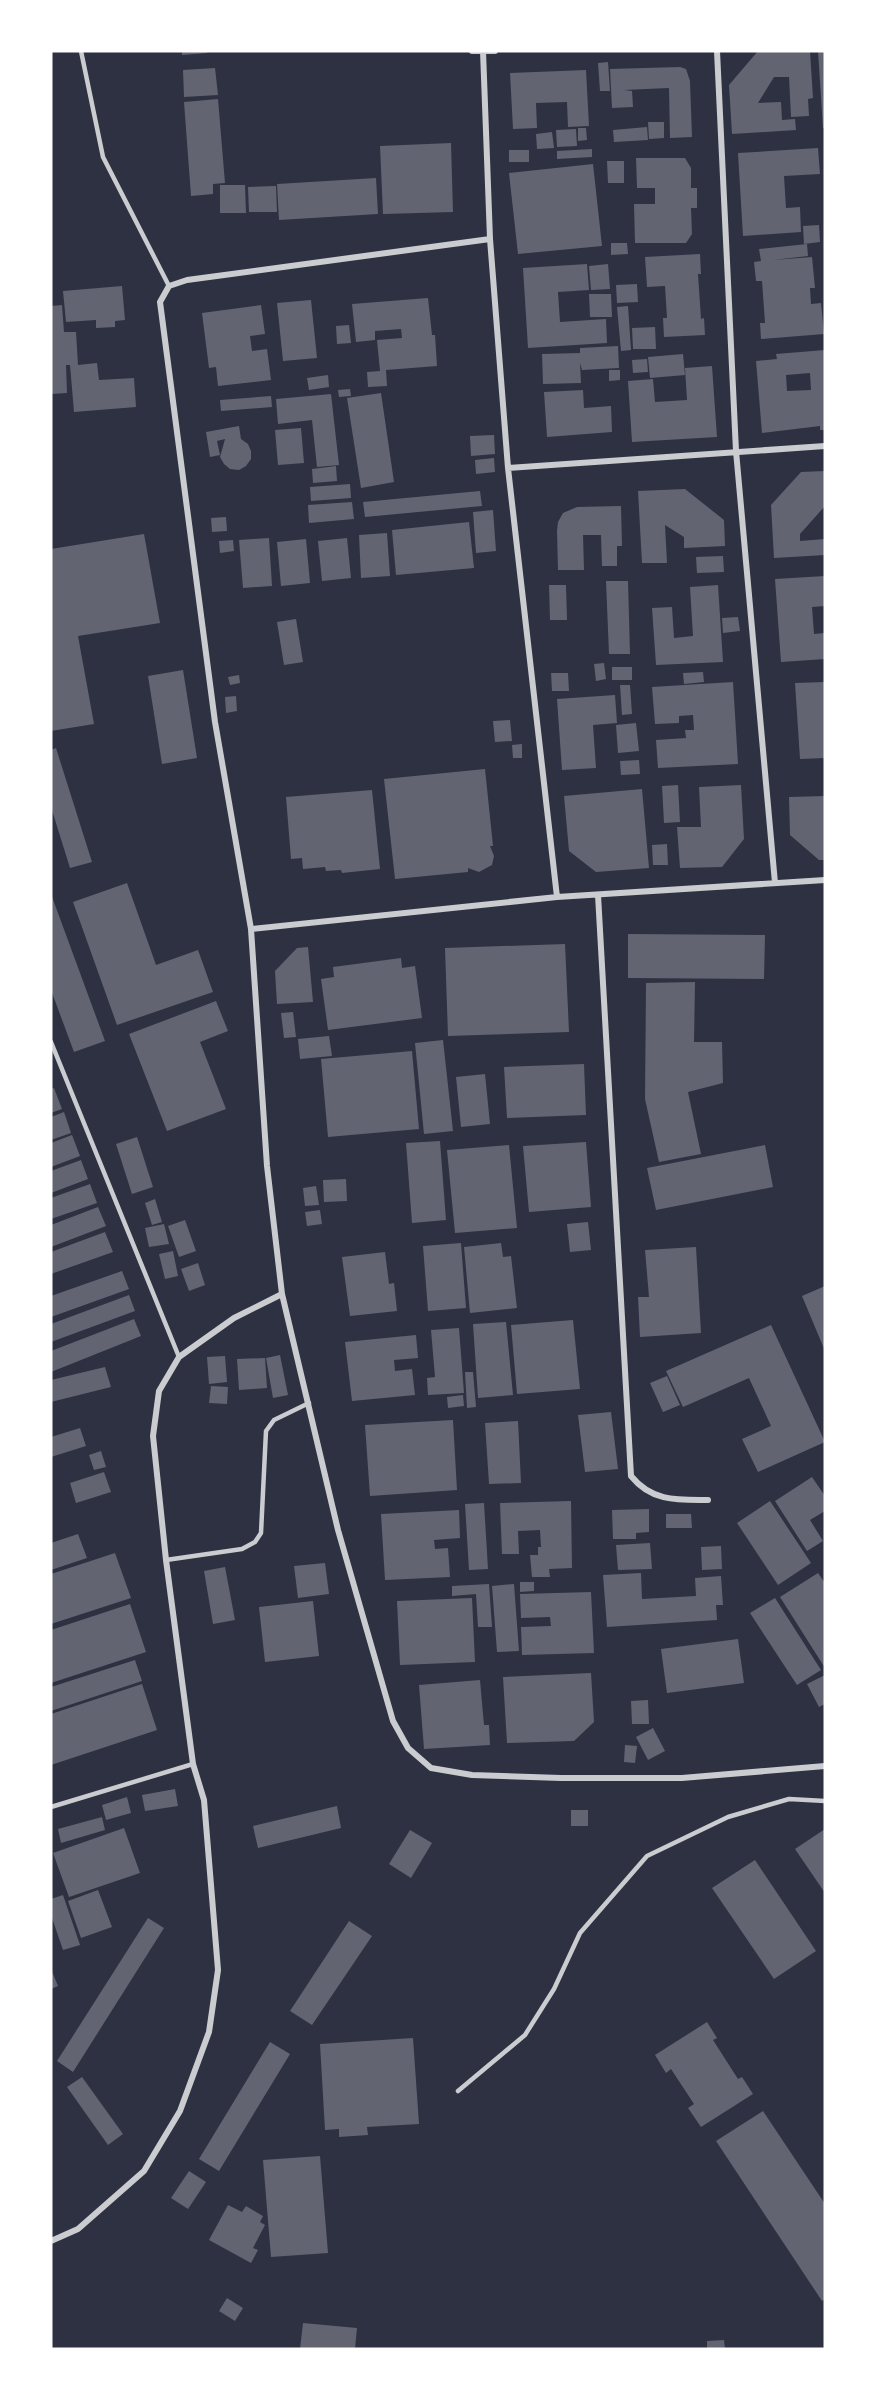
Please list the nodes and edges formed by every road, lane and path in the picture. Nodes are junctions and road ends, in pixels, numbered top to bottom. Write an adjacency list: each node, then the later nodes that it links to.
1 (81, 51): 7 (lane)
2 (472, 51): 5 (street)
3 (495, 51): 5 (street)
4 (717, 51): 9 (street)
5 (483, 52): 6 (street)
6 (490, 239): 7 (street); 10 (street)
7 (169, 286): 15 (street)
8 (825, 446): 9 (street)
9 (736, 451): 10 (street); 12 (street)
10 (508, 468): 14 (street)
11 (825, 880): 12 (street)
12 (776, 883): 13 (street)
13 (598, 895): 14 (street); 20 (street)
14 (557, 897): 15 (street)
15 (251, 929): 17 (street)
16 (51, 1042): 18 (lane)
17 (282, 1294): 18 (street); 19 (street)
18 (179, 1357): 21 (street)
19 (309, 1403): 21 (lane); 23 (street)
20 (708, 1500)
21 (166, 1560): 22 (street)
22 (193, 1764): 25 (lane); 27 (street)
23 (825, 1766)
24 (825, 1801): 26 (lane)
25 (51, 1807)
26 (458, 2091)
27 (51, 2241)

